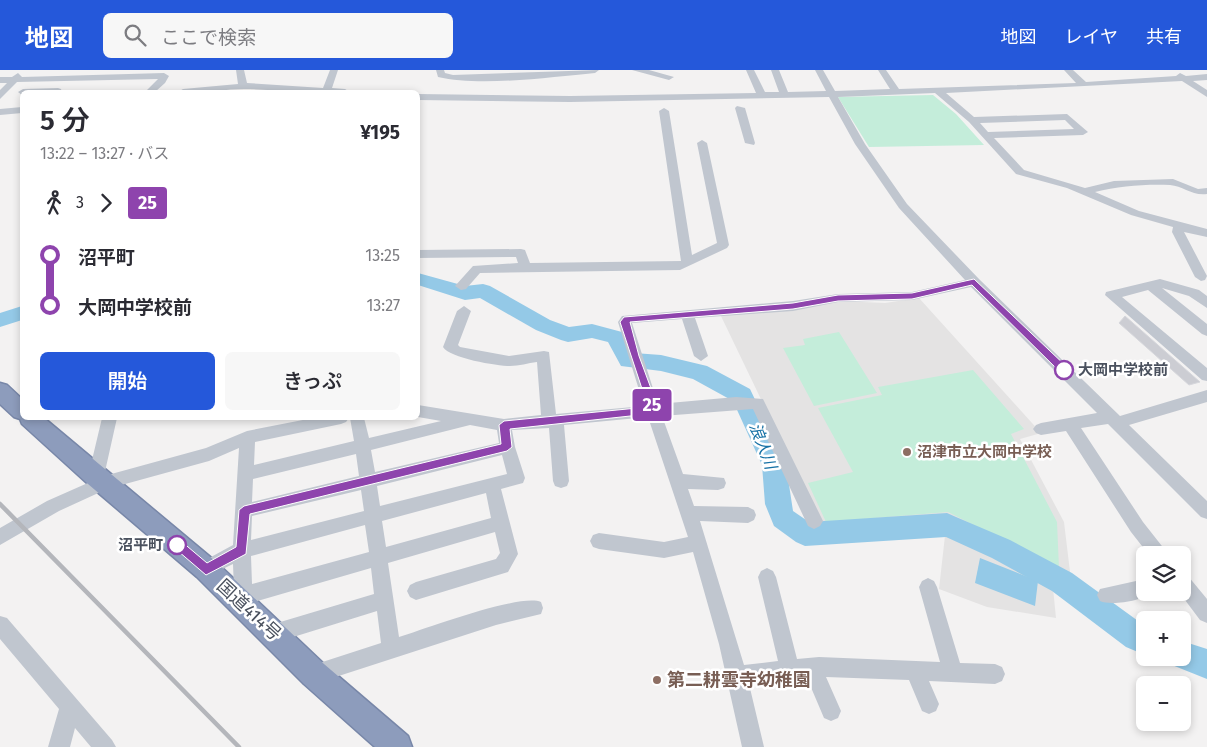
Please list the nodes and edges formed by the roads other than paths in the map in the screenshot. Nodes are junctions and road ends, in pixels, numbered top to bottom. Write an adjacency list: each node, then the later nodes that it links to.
1 (24, 70): 19 (street)
2 (240, 70): 22 (street)
3 (334, 70): 27 (street)
4 (440, 70): 16 (street)
5 (595, 70): 20 (street)
6 (636, 70): 13 (street)
7 (750, 70): 35 (street)
8 (774, 70): 32 (street)
9 (819, 70): 33 (street)
10 (882, 70): 30 (street)
11 (1068, 70): 21 (street)
12 (1170, 70): 17 (street)
13 (668, 73): 37 (street)
14 (74, 74): 19 (street); 24 (street)
15 (1207, 77): 17 (street)
16 (455, 78): 23 (street); 38 (street)
17 (1183, 78): 21 (street); 34 (street)
18 (0, 80): 19 (street)
19 (15, 80): 31 (street)
20 (569, 82): 23 (street); 23 (street); 37 (street)
21 (1084, 85): 28 (street)
22 (243, 86): 25 (street); 26 (street)
23 (491, 88): 38 (street)
24 (152, 90)
25 (208, 90)
26 (308, 90)
27 (324, 90)
28 (938, 91): 30 (street); 43 (street)
29 (20, 92): 31 (street)
30 (896, 92): 33 (street)
31 (1, 94)
32 (784, 94): 33 (street); 35 (street)
33 (831, 94): 57 (street)
34 (1207, 94)
35 (762, 95): 37 (street)
36 (420, 97): 38 (street)
37 (671, 97)
38 (451, 98)
39 (740, 108): 46 (street)
40 (20, 110): 42 (street)
41 (664, 110): 54 (street)
42 (2, 114)
43 (972, 120): 44 (street); 44 (street)
44 (985, 135): 48 (street)
45 (702, 143): 54 (street)
46 (750, 143)
47 (1082, 175): 48 (street)
48 (1071, 186): 50 (street)
49 (1207, 191): 50 (street)
50 (1083, 192): 51 (street)
51 (1179, 227): 52 (street); 56 (street)
52 (1207, 233)
53 (420, 254): 55 (street)
54 (686, 262): 55 (street)
55 (528, 267): 59 (street)
56 (1201, 277)
57 (974, 282): 62 (street); 76 (street)
58 (1150, 285): 60 (street); 63 (street); 65 (street)
59 (462, 286)
60 (1207, 303)
61 (464, 311): 77 (street)
62 (687, 314): 64 (street); 69 (street)
63 (1207, 331)
64 (701, 356)
65 (1207, 376)
66 (0, 391): 68 (highway)
67 (1207, 396): 76 (street)
68 (20, 409)
69 (654, 410): 77 (street); 88 (street); 96 (street)
70 (420, 411): 71 (street)
71 (474, 419): 79 (street); 82 (street)
72 (32, 420): 85 (highway, 国道414号)
73 (109, 420): 85 (street)
74 (331, 420): 81 (street)
75 (357, 420): 82 (street)
76 (1115, 420): 78 (street); 92 (street)
77 (553, 422): 79 (street); 87 (street)
78 (1070, 424): 80 (street); 101 (street)
79 (504, 425): 83 (street)
80 (1041, 429)
81 (247, 437): 84 (street); 85 (street)
82 (363, 446): 84 (street); 86 (street)
83 (507, 447): 86 (street); 90 (street)
84 (245, 474): 91 (street)
85 (100, 480): 98 (street); 104 (highway, 国道414号)
86 (366, 480): 91 (street); 95 (street)
87 (561, 481)
88 (676, 482): 89 (street); 93 (street)
89 (718, 483)
90 (492, 485): 95 (street); 97 (street)
91 (244, 510): 102 (street)
92 (1207, 512)
93 (688, 513): 94 (street); 100 (street)
94 (748, 515)
95 (372, 516): 102 (street); 103 (street)
96 (814, 521)
97 (500, 523): 103 (street); 108 (street)
98 (0, 538)
99 (599, 541): 100 (street)
100 (699, 543): 124 (street)
101 (1153, 546)
102 (242, 550): 104 (street); 111 (street)
103 (378, 558): 111 (street); 112 (street)
104 (206, 569): 111 (highway, 国道414号)
105 (767, 577): 119 (street)
106 (928, 587): 121 (street)
107 (1136, 590): 110 (street)
108 (416, 591)
109 (1191, 594): 114 (street)
110 (1106, 595)
111 (240, 597): 116 (highway, 国道414号)
112 (383, 600): 116 (street); 117 (street)
113 (534, 608): 117 (street)
114 (1207, 614)
115 (1, 629): 126 (street)
116 (274, 633): 122 (highway, 国道414号)
117 (391, 648): 122 (street)
118 (812, 667): 119 (street); 120 (street); 127 (street)
119 (790, 669): 124 (street)
120 (914, 670): 121 (street); 125 (street)
121 (953, 672): 123 (street)
122 (314, 674): 130 (highway, 国道414号)
123 (995, 674)
124 (738, 675): 131 (street)
125 (929, 704)
126 (70, 708): 128 (street); 129 (street)
127 (831, 711)
128 (59, 747)
129 (105, 747)
130 (397, 747)
131 (753, 747)

